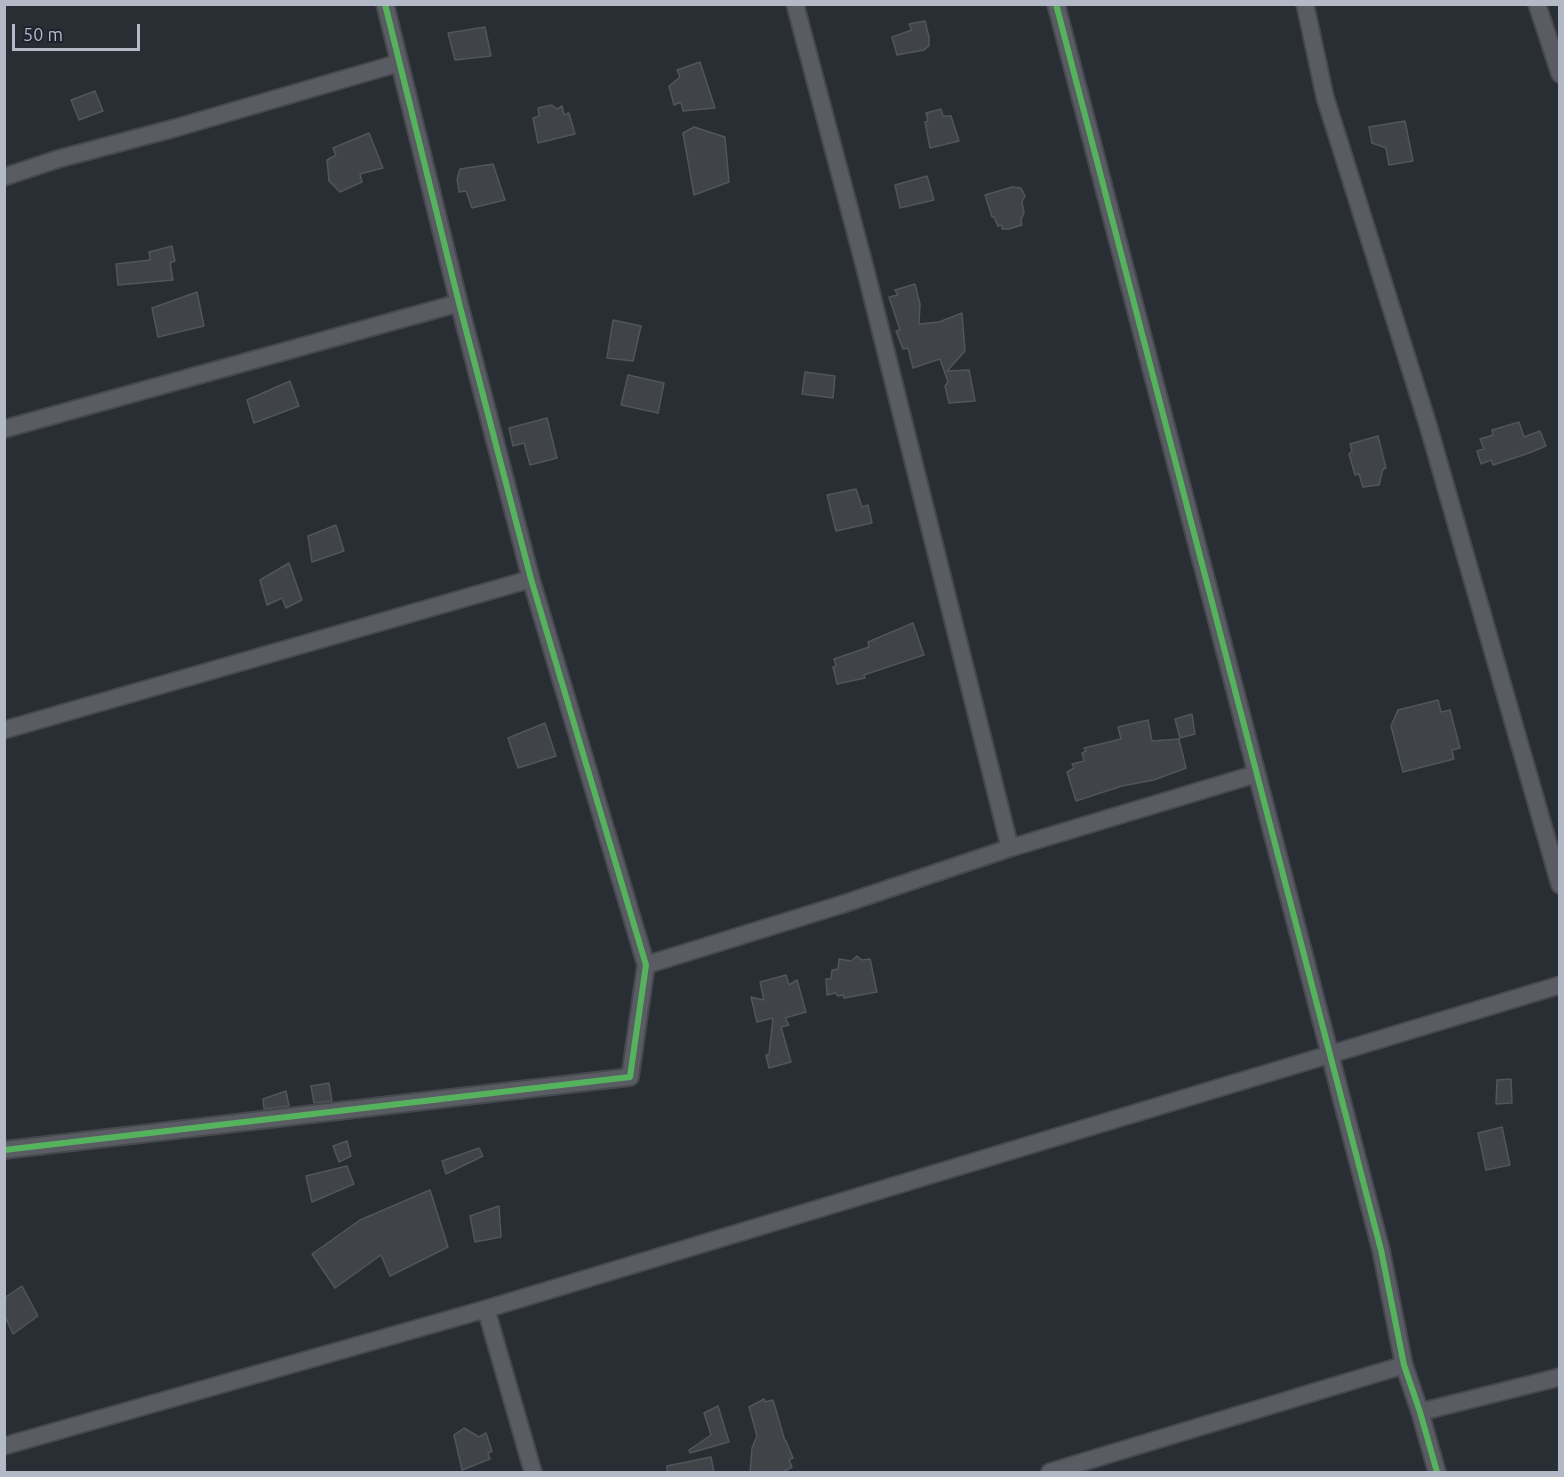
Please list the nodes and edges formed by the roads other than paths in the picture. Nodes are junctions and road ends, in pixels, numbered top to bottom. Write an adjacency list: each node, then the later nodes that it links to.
1 (385, 4): 6 (street)
2 (795, 4): 14 (street)
3 (1056, 4): 13 (street)
4 (1305, 4): 15 (street)
5 (1537, 4): 7 (street)
6 (399, 63): 8 (street); 9 (street)
7 (1560, 74)
8 (4, 177)
9 (459, 303): 10 (street); 11 (street)
10 (4, 429)
11 (531, 579): 12 (street); 16 (street)
12 (4, 730)
13 (1256, 774): 14 (street); 18 (street)
14 (1010, 848): 16 (street)
15 (1560, 885)
16 (646, 966): 19 (street)
17 (1560, 985): 18 (street)
18 (1330, 1054): 20 (street); 21 (street)
19 (4, 1150)
20 (486, 1310): 24 (street); 25 (street)
21 (1404, 1365): 23 (street); 26 (street)
22 (1560, 1377): 23 (street)
23 (1420, 1412): 27 (street)
24 (4, 1446)
25 (533, 1473)
26 (1050, 1473)
27 (1437, 1473)

